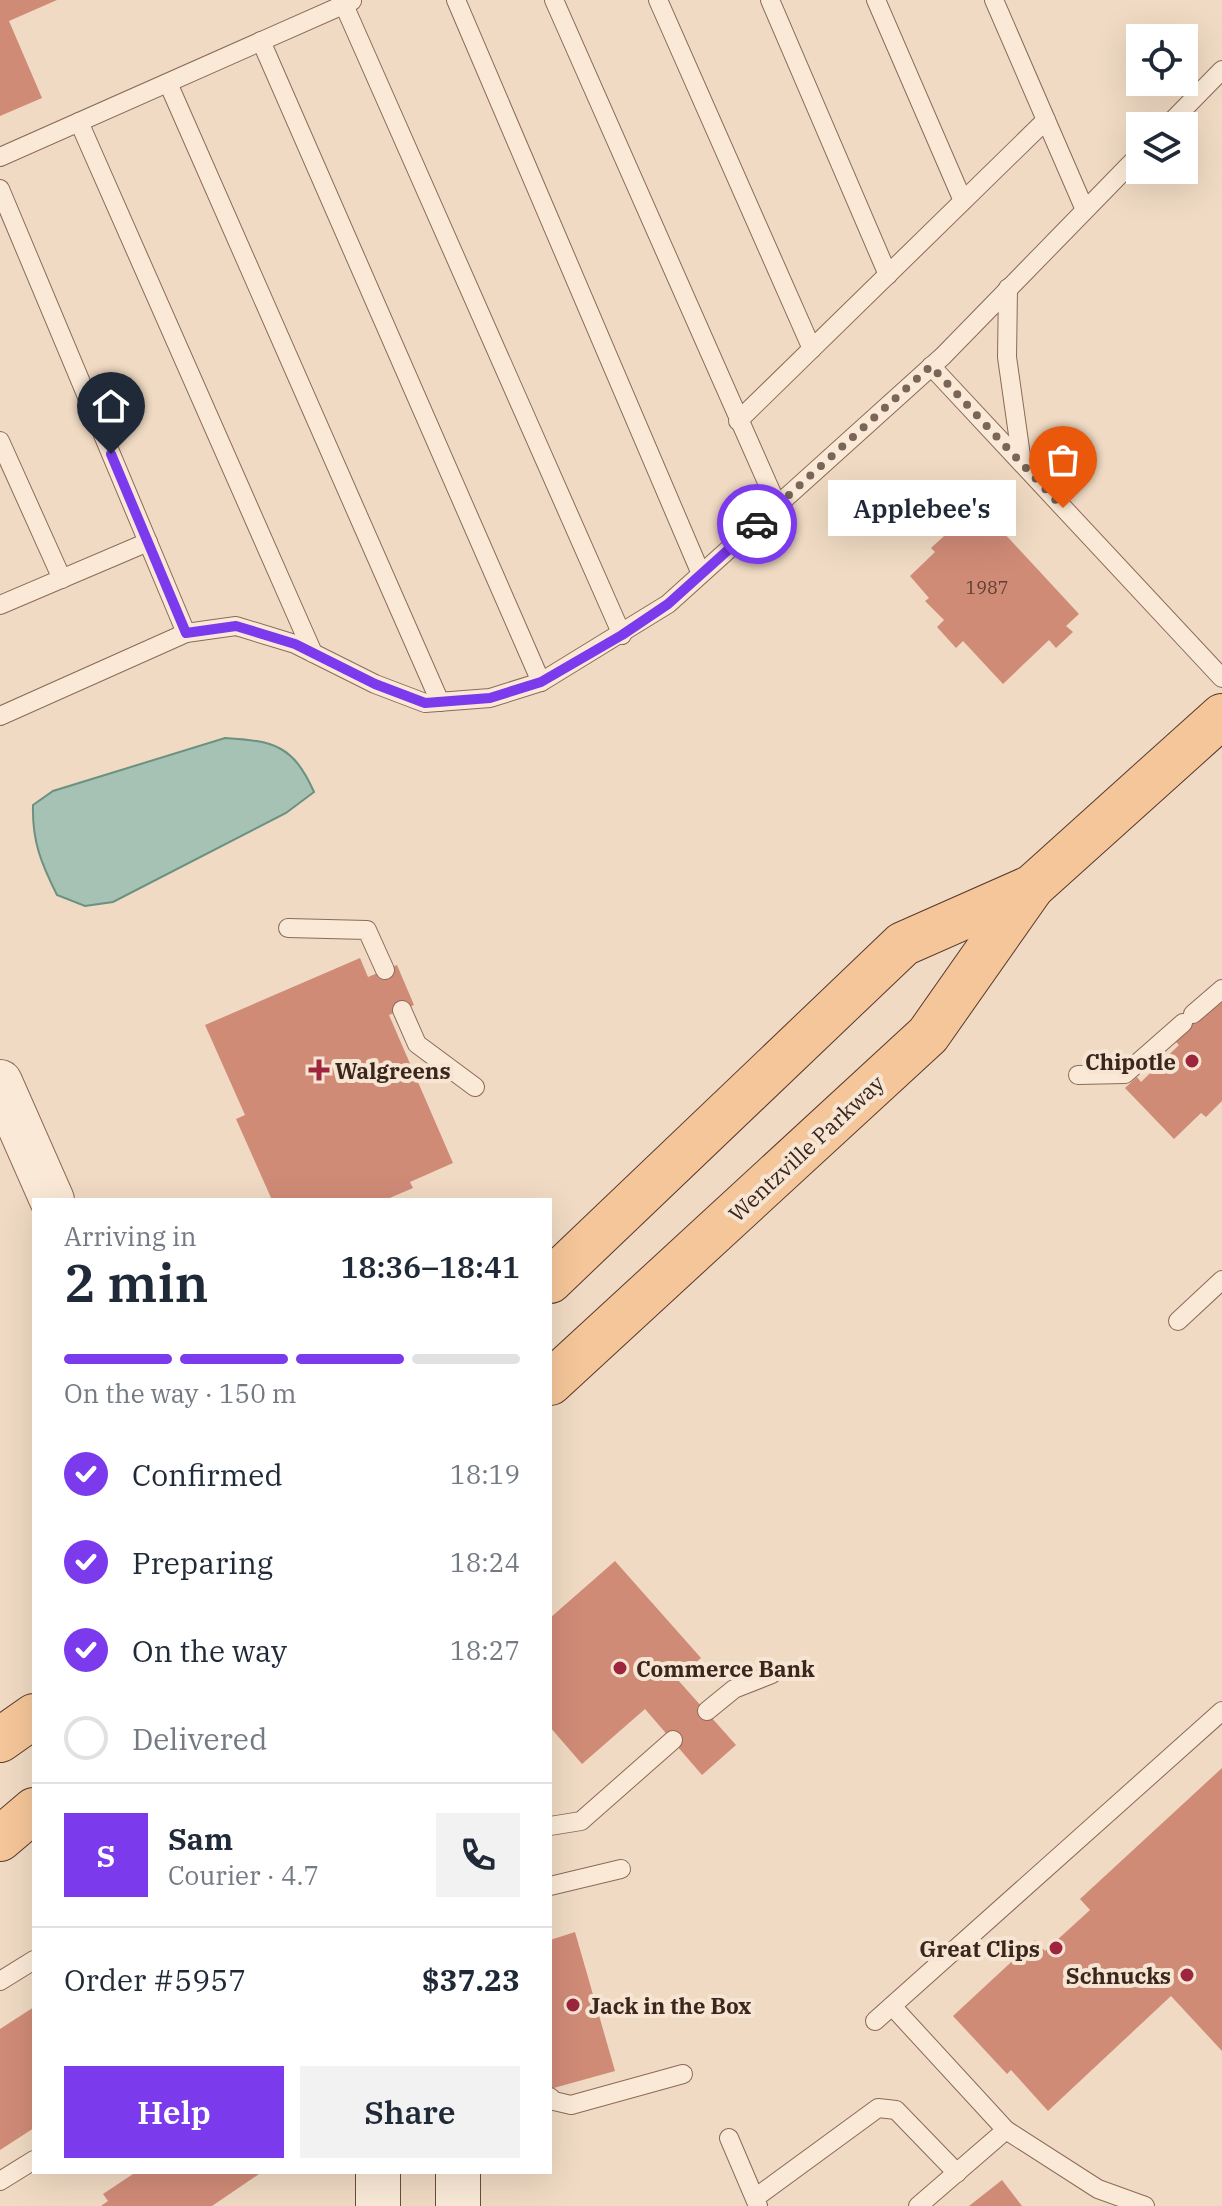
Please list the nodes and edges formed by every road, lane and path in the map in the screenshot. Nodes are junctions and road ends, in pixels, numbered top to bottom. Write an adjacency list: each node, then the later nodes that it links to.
1 (456, 0): 28 (lane)
2 (554, 0): 23 (lane)
3 (658, 0): 21 (lane)
4 (770, 0): 19 (lane)
5 (876, 0): 17 (lane)
6 (994, 0): 12 (lane)
7 (349, 2): 8 (lane); 32 (lane)
8 (261, 41): 10 (lane); 35 (lane)
9 (1222, 70): 11 (lane)
10 (168, 83): 13 (lane); 36 (lane)
11 (1181, 112)
12 (1046, 120): 17 (lane); 18 (lane)
13 (79, 122): 14 (lane); 33 (lane)
14 (0, 157)
15 (1126, 168): 18 (lane)
16 (0, 189): 27 (lane)
17 (963, 201): 19 (lane)
18 (1085, 210): 20 (lane)
19 (888, 275): 21 (lane)
20 (1008, 288): 22 (lane); 25 (lane)
21 (812, 349): 23 (lane)
22 (931, 366): 25 (lane); 26 (lane)
23 (738, 421): 26 (lane)
24 (0, 441): 29 (lane)
25 (1022, 463): 34 (lane)
26 (777, 505): 28 (lane)
27 (148, 542): 29 (lane); 31 (lane)
28 (701, 574): 32 (lane)
29 (62, 579): 30 (lane)
30 (0, 605)
31 (186, 633): 33 (lane); 37 (lane)
32 (622, 635): 35 (lane)
33 (313, 653): 36 (lane)
34 (1222, 678)
35 (541, 682): 36 (lane)
36 (440, 702)
37 (0, 716)
38 (1222, 716): 39 (main road, Wentzville Parkway)
39 (1032, 887): 48 (main road, Wentzville Parkway); 51 (main road, Wentzville Parkway)
40 (288, 928): 41 (lane)
41 (385, 970)
42 (1222, 989): 44 (lane)
43 (402, 1010): 46 (lane)
44 (1078, 1075)
45 (0, 1082): 47 (street)
46 (475, 1087)
47 (51, 1198)
48 (552, 1279)
49 (1222, 1280): 50 (lane)
50 (1178, 1321)
51 (552, 1381)
52 (772, 1674): 53 (lane)
53 (707, 1711)
54 (1222, 1711): 67 (lane)
55 (32, 1717): 56 (main road)
56 (0, 1740)
57 (673, 1740): 59 (lane)
58 (32, 1812): 61 (main road)
59 (552, 1826)
60 (32, 1835): 62 (main road)
61 (0, 1839)
62 (0, 1848)
63 (621, 1869): 64 (lane)
64 (552, 1886)
65 (32, 1961): 66 (lane)
66 (0, 1981)
67 (892, 2006): 68 (lane); 71 (lane)
68 (875, 2021)
69 (683, 2074): 70 (lane)
70 (552, 2099)
71 (1006, 2130): 74 (lane); 80 (lane)
72 (729, 2138): 77 (lane)
73 (32, 2161): 76 (lane)
74 (957, 2173): 77 (lane); 79 (lane)
75 (378, 2174): 78 (street)
76 (0, 2181)
77 (757, 2202)
78 (378, 2206)
79 (918, 2206)
80 (1145, 2206)

